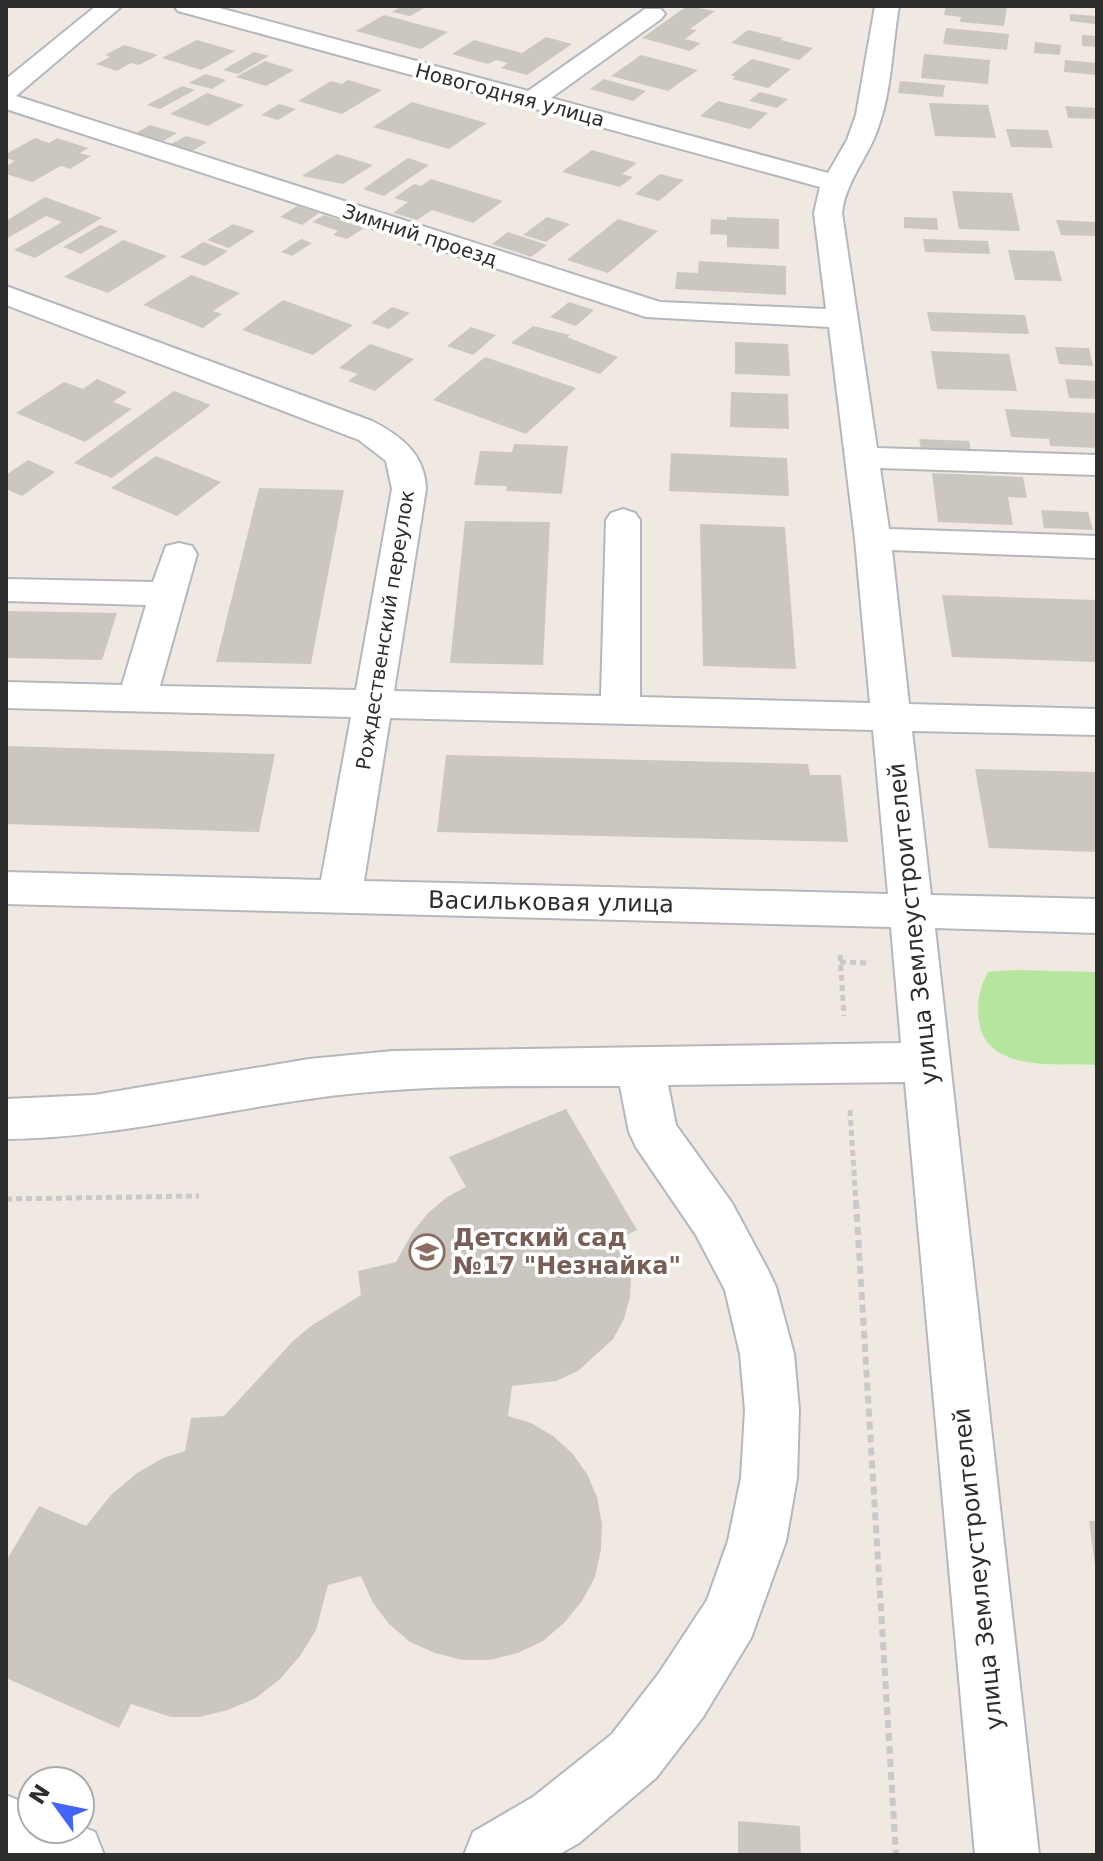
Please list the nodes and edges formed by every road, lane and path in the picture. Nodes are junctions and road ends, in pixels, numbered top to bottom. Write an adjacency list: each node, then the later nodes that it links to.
1 (110, 6): 5 (street)
2 (186, 6): 6 (street, Новогодняя улица)
3 (887, 6): 8 (street, улица Землеустроителей)
4 (653, 14): 6 (street)
5 (6, 92)
6 (532, 100): 8 (street, Новогодняя улица)
7 (6, 101): 10 (street, Зимний проезд)
8 (835, 183): 10 (street, улица Землеустроителей)
9 (6, 295): 21 (street, Рождественский переулок)
10 (843, 319): 11 (street, улица Землеустроителей)
11 (862, 457): 12 (street); 14 (street, улица Землеустроителей)
12 (1097, 465)
13 (623, 520): 22 (street)
14 (873, 539): 15 (street); 23 (street, улица Землеустроителей)
15 (1097, 547)
16 (179, 554): 18 (street)
17 (6, 590): 18 (street)
18 (166, 594): 20 (street)
19 (6, 695): 20 (street)
20 (137, 698): 21 (street)
21 (373, 702): 22 (street); 26 (street, Рождественский переулок)
22 (620, 709): 23 (street)
23 (892, 717): 24 (street); 27 (street, улица Землеустроителей)
24 (1097, 722)
25 (6, 888): 26 (street, Васильковая улица)
26 (340, 897): 27 (street, Васильковая улица)
27 (913, 911): 28 (street, Васильковая улица); 31 (street, улица Землеустроителей)
28 (1097, 916)
29 (840, 947): 30 (path)
30 (846, 1060): 31 (street); 32 (street); 39 (path)
31 (927, 1063): 40 (street, улица Землеустроителей)
32 (640, 1066): 33 (street); 38 (street)
33 (6, 1119)
34 (199, 1196): 35 (path)
35 (6, 1199)
36 (6, 1827): 37 (street)
37 (72, 1855)
38 (496, 1855)
39 (896, 1855)
40 (1007, 1855)

